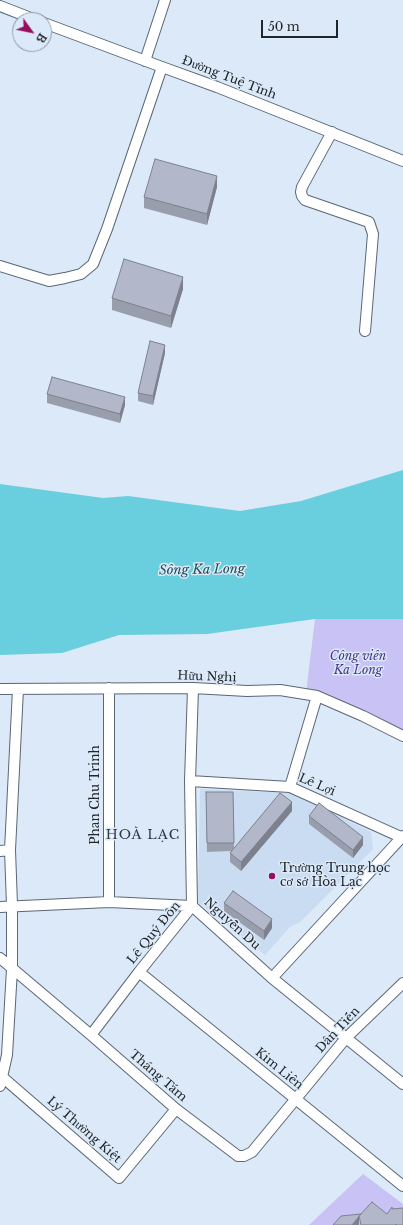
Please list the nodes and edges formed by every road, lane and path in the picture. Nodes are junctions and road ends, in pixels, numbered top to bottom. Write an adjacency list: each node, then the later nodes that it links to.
1 (165, 0): 5 (street)
2 (0, 6): 3 (street)
3 (15, 12)
4 (52, 26): 5 (street, Đường Tuệ Tĩnh)
5 (145, 61): 6 (street, Đường Tuệ Tĩnh)
6 (162, 67): 7 (street, Đường Tuệ Tĩnh); 9 (street)
7 (332, 132): 8 (street, Đường Tuệ Tĩnh); 10 (street)
8 (402, 157)
9 (0, 266)
10 (365, 331)
11 (109, 688): 12 (street, Hữu Nghị); 14 (street, Hữu Nghị); 21 (street, Phan Chu Trinh)
12 (193, 688): 15 (street, Hữu Nghị); 17 (street, Lê Quý Đôn)
13 (0, 689): 14 (street, Hữu Nghị)
14 (18, 689): 20 (street)
15 (318, 696): 16 (street, Hữu Nghị); 18 (street)
16 (403, 736)
17 (190, 781): 18 (street, Lê Lợi); 23 (street, Lê Quý Đôn)
18 (290, 788): 19 (street, Lê Lợi)
19 (403, 837): 28 (street)
20 (5, 850): 22 (street)
21 (109, 902): 22 (street, Nguyễn Du); 23 (street, Nguyễn Du)
22 (12, 905): 24 (street, Nguyễn Du); 26 (street)
23 (192, 906): 27 (street, Lê Quý Đôn); 28 (street, Nguyễn Du)
24 (0, 907)
25 (0, 958): 26 (street, Tháng Tám)
26 (12, 969): 30 (street, Tháng Tám); 32 (street)
27 (139, 972): 30 (street, Lê Quý Đôn); 34 (street, Kim Liên)
28 (272, 978): 31 (street, Nguyễn Du)
29 (403, 982): 31 (street, Dân Tiến)
30 (91, 1035): 35 (street, Tháng Tám)
31 (346, 1038): 33 (street, Nguyễn Du); 34 (street, Dân Tiến)
32 (1, 1079): 35 (street, Lý Thường Kiệt)
33 (403, 1084)
34 (295, 1098): 35 (street, Tháng Tám); 36 (street, Kim Liên)
35 (176, 1109)
36 (403, 1186)

